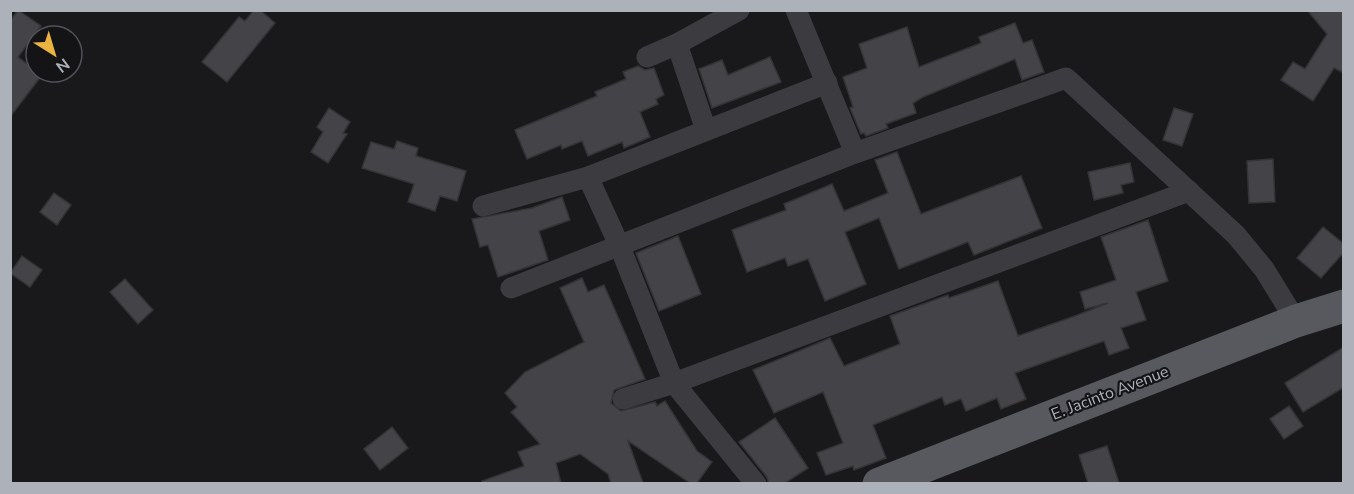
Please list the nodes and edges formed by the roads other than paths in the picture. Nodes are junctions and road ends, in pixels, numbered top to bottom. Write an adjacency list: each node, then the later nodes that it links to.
1 (739, 10): 3 (street)
2 (796, 10): 5 (street)
3 (677, 44): 4 (street); 6 (street)
4 (647, 57)
5 (827, 83): 6 (street); 7 (street)
6 (706, 130): 8 (street)
7 (855, 153): 9 (street); 11 (street)
8 (588, 177): 10 (street); 11 (street)
9 (1189, 191): 14 (street); 15 (street)
10 (483, 206)
11 (620, 247): 12 (street); 15 (street)
12 (511, 288)
13 (1344, 306): 14 (main road, E. Jacinto Avenue)
14 (1296, 321): 18 (main road, E. Jacinto Avenue)
15 (674, 383): 16 (street); 17 (street)
16 (623, 399)
17 (756, 483)
18 (879, 483)

